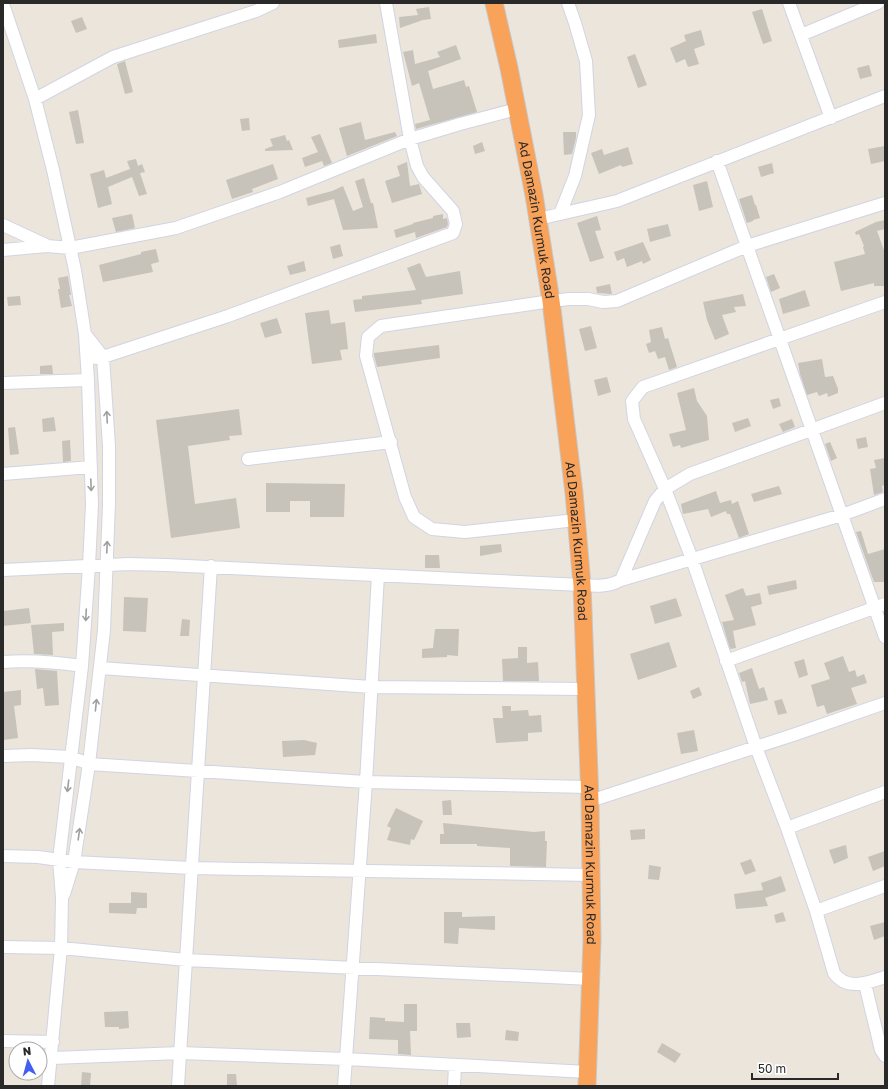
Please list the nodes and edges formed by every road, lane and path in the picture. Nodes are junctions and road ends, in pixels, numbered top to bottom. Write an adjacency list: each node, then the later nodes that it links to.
1 (273, 3): 10 (street)
2 (386, 3): 13 (street)
3 (494, 3): 11 (highway, Ad Damazin Kurmuk Road)
4 (568, 3): 16 (street)
5 (789, 3): 8 (street)
6 (878, 3): 8 (street)
7 (3, 4): 10 (street)
8 (801, 36): 12 (street)
9 (885, 96): 12 (street)
10 (35, 99): 21 (street)
11 (517, 109): 13 (street); 17 (highway, Ad Damazin Kurmuk Road)
12 (831, 118): 14 (street)
13 (410, 140): 21 (street); 27 (street)
14 (717, 162): 16 (street); 20 (street)
15 (885, 203): 20 (street)
16 (560, 214): 17 (street)
17 (538, 219): 23 (highway, Ad Damazin Kurmuk Road)
18 (3, 225): 19 (street)
19 (47, 246): 21 (street); 22 (street)
20 (747, 246): 23 (street); 26 (street)
21 (70, 248): 25 (street)
22 (3, 250)
23 (550, 301): 33 (street); 40 (highway, Ad Damazin Kurmuk Road)
24 (885, 302): 26 (street)
25 (85, 334): 27 (street); 28 (street)
26 (780, 339): 32 (street); 37 (street)
27 (103, 357): 28 (street); 43 (street, one-way to 27)
28 (87, 358): 29 (street)
29 (88, 380): 30 (street); 35 (street)
30 (3, 383)
31 (885, 403): 32 (street)
32 (812, 429): 37 (street); 39 (street)
33 (391, 442): 34 (street); 40 (street)
34 (248, 459)
35 (91, 467): 36 (street); 42 (street, one-way to 42)
36 (3, 474)
37 (665, 489): 41 (street); 47 (street)
38 (885, 499): 39 (street)
39 (842, 515): 41 (street); 49 (street)
40 (576, 520): 48 (highway, Ad Damazin Kurmuk Road)
41 (692, 559): 47 (street); 51 (street)
42 (90, 566): 43 (street); 45 (street); 53 (street, one-way to 53)
43 (106, 566): 44 (street); 54 (street)
44 (210, 566): 46 (street); 55 (street)
45 (3, 570)
46 (378, 575): 48 (street); 56 (street)
47 (621, 580): 48 (street)
48 (582, 585): 57 (highway, Ad Damazin Kurmuk Road)
49 (880, 606): 50 (street); 51 (street)
50 (885, 637)
51 (726, 661): 59 (street)
52 (3, 662): 53 (street)
53 (82, 666): 61 (street)
54 (100, 668): 55 (street); 62 (street, one-way to 54)
55 (204, 676): 56 (street); 63 (street)
56 (371, 687): 57 (street); 64 (street)
57 (586, 689): 66 (highway, Ad Damazin Kurmuk Road)
58 (885, 703): 59 (street)
59 (756, 747): 66 (street); 67 (street)
60 (3, 756): 61 (street)
61 (71, 758): 62 (street); 69 (street, one-way to 69)
62 (89, 764): 63 (street); 70 (street, one-way to 62)
63 (197, 772): 64 (street); 71 (street)
64 (366, 782): 66 (street); 72 (street)
65 (885, 792): 67 (street)
66 (590, 794): 73 (highway, Ad Damazin Kurmuk Road)
67 (787, 828): 76 (street)
68 (3, 856): 69 (street)
69 (58, 860): 70 (street); 75 (street)
70 (74, 862): 71 (street); 75 (street)
71 (191, 868): 72 (street); 79 (street)
72 (360, 872): 73 (street); 80 (street)
73 (591, 875): 82 (highway, Ad Damazin Kurmuk Road)
74 (885, 886): 76 (street)
75 (62, 898): 78 (street)
76 (816, 911): 83 (street)
77 (3, 947): 78 (street)
78 (61, 948): 79 (street); 85 (street)
79 (186, 960): 80 (street); 86 (street)
80 (353, 968): 82 (street); 89 (street)
81 (885, 977): 83 (street)
82 (591, 979): 91 (highway, Ad Damazin Kurmuk Road)
83 (865, 984): 87 (street)
84 (3, 1041): 85 (street)
85 (53, 1042): 88 (street)
86 (180, 1053): 88 (street); 89 (street); 93 (street)
87 (885, 1056)
88 (52, 1058): 92 (street)
89 (346, 1060): 90 (street); 94 (street)
90 (454, 1065): 91 (street); 95 (street)
91 (587, 1079)
92 (48, 1086)
93 (178, 1086)
94 (344, 1086)
95 (454, 1086)

